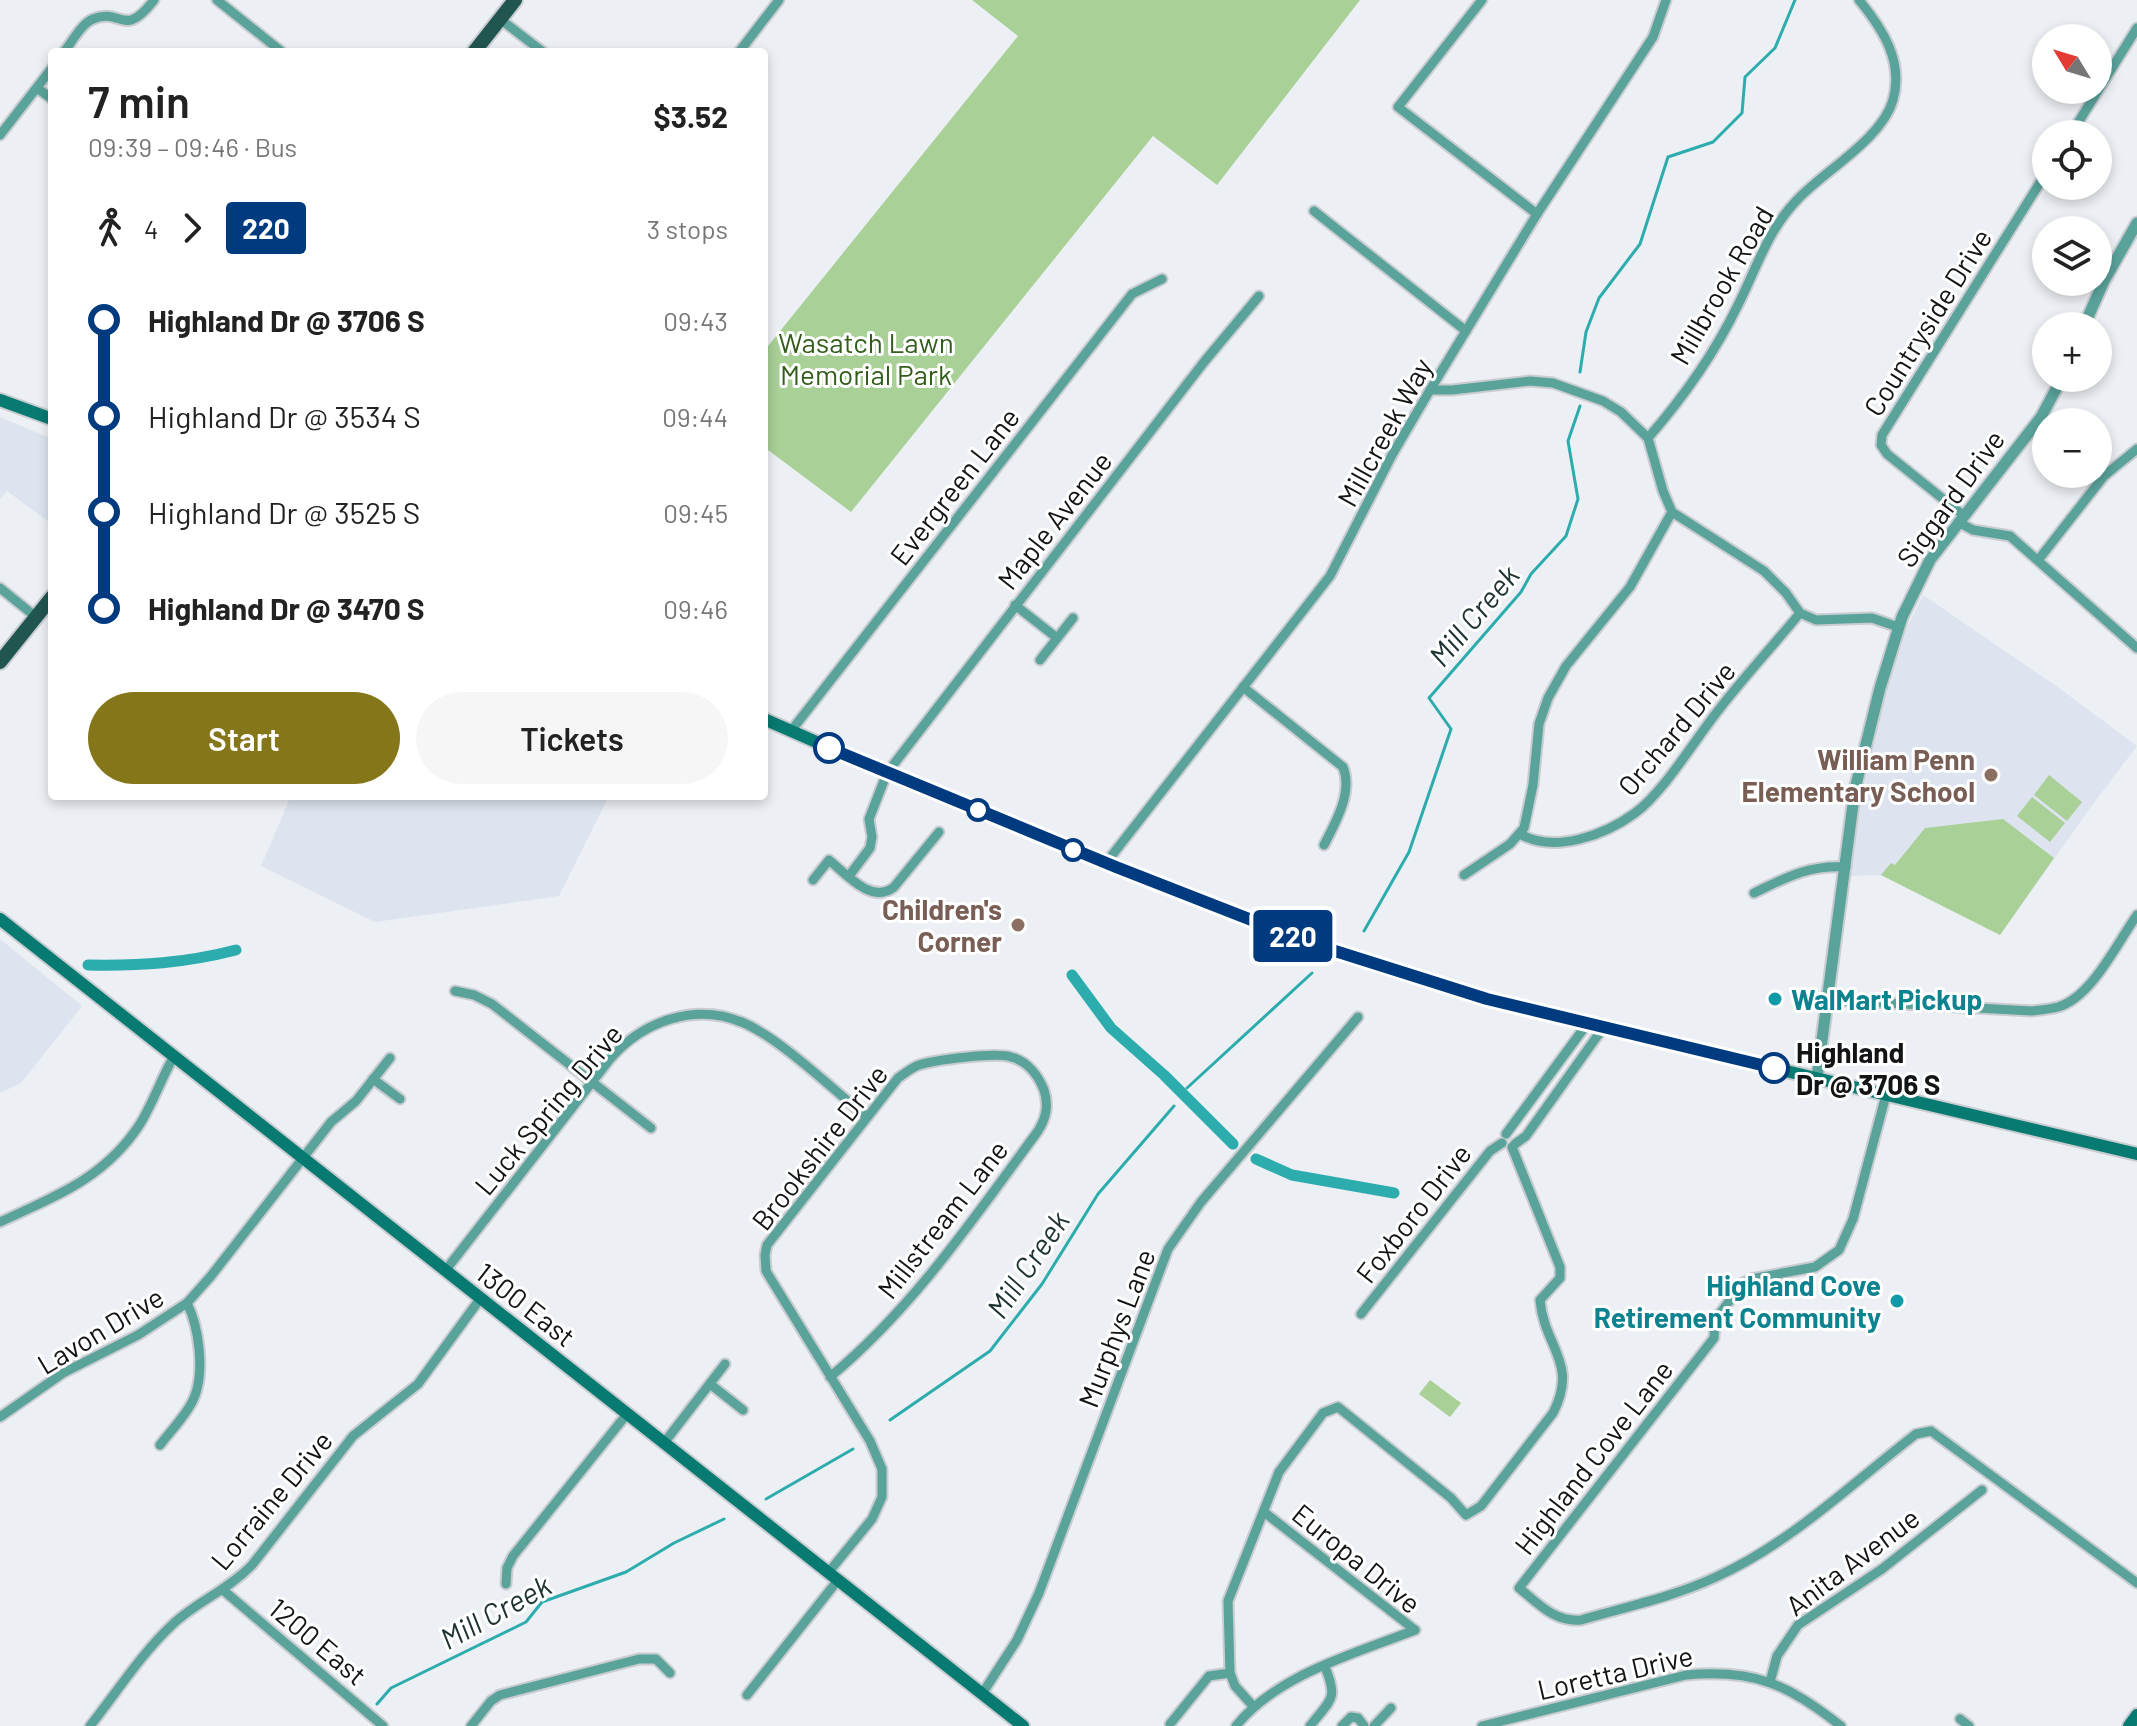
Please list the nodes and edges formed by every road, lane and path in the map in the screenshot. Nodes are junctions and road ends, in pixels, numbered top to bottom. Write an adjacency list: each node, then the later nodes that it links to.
1 (154, 0): 10 (street)
2 (217, 0): 11 (street)
3 (515, 0): 8 (main road)
4 (779, 0): 14 (street)
5 (1482, 0): 22 (street)
6 (1666, 0): 22 (street, Millcreek Way)
7 (1859, 0): 32 (street, Millbrook Road)
8 (500, 19): 12 (main road); 13 (street)
9 (2137, 28): 18 (street)
10 (67, 48)
11 (277, 48)
12 (477, 48)
13 (538, 48)
14 (742, 48)
15 (48, 73): 16 (street)
16 (37, 88): 17 (street); 19 (street)
17 (48, 96)
18 (2080, 120)
19 (0, 135)
20 (2032, 195): 35 (street, Countryside Drive)
21 (1314, 211): 27 (street)
22 (1537, 214): 27 (street, Millcreek Way)
23 (2137, 223): 26 (street)
24 (1162, 279): 50 (street, Evergreen Lane)
25 (1259, 296): 39 (street, Maple Avenue)
26 (2090, 312)
27 (1466, 331): 28 (street, Millcreek Way)
28 (1430, 390): 32 (street); 48 (street, Millcreek Way)
29 (2054, 392): 35 (street, Siggard Drive)
30 (0, 400): 31 (main road)
31 (48, 418)
32 (1648, 438): 34 (street)
33 (2137, 449): 36 (street)
34 (1672, 512): 40 (street); 53 (street)
35 (1960, 519): 36 (street); 43 (street, Siggard Drive)
36 (2039, 559): 45 (street)
37 (0, 588): 41 (street)
38 (48, 602): 41 (main road)
39 (1015, 605): 44 (street); 51 (street, Maple Avenue)
40 (1800, 613): 43 (street); 53 (street, Orchard Drive)
41 (36, 617): 47 (main road)
42 (1073, 618): 44 (street)
43 (1898, 627): 56 (street, Siggard Drive)
44 (1057, 638): 46 (street)
45 (2137, 648)
46 (1040, 660)
47 (0, 662)
48 (1243, 687): 54 (street); 55 (street, Millcreek Way)
49 (768, 721): 50 (main road)
50 (791, 731): 51 (main road)
51 (887, 773): 55 (main road); 58 (street, Maple Avenue)
52 (939, 832): 58 (street)
53 (1520, 834): 57 (street)
54 (1324, 845)
55 (1106, 863): 66 (main road)
56 (1846, 867): 60 (street); 64 (street, Siggard Drive)
57 (1464, 875)
58 (849, 876): 59 (street)
59 (813, 880)
60 (1754, 893)
61 (2137, 915): 64 (street)
62 (0, 919): 68 (main road, 1300 East)
63 (455, 991): 73 (street)
64 (1829, 1000): 71 (street, Siggard Drive)
65 (1358, 1017): 104 (street, Murphys Lane)
66 (1587, 1024): 67 (main road); 78 (street, Foxboro Drive)
67 (1603, 1028): 71 (main road); 78 (street, Foxboro Drive)
68 (173, 1058): 80 (main road, 1300 East); 81 (street)
69 (390, 1058): 72 (street, Lavon Drive)
70 (1033, 1070): 76 (street, Brookshire Drive); 87 (street, Millstream Lane)
71 (1817, 1078): 74 (main road)
72 (373, 1079): 75 (street); 80 (street, Lavon Drive)
73 (592, 1082): 76 (street, Luck Spring Drive); 77 (street); 82 (street, Luck Spring Drive)
74 (1886, 1095): 79 (main road); 97 (street, Highland Cove Lane)
75 (400, 1099)
76 (867, 1117): 87 (street, Brookshire Drive)
77 (651, 1128)
78 (1509, 1142): 85 (street, Foxboro Drive); 95 (street)
79 (2137, 1154)
80 (302, 1157): 82 (main road, 1300 East); 84 (street, Lavon Drive)
81 (0, 1222)
82 (445, 1271): 83 (main road, 1300 East)
83 (480, 1299): 90 (main road, 1300 East); 99 (street, Lorraine Drive)
84 (187, 1303): 91 (street, Lavon Drive); 93 (street)
85 (1361, 1314)
86 (725, 1364): 88 (street)
87 (830, 1377): 96 (street, Brookshire Drive)
88 (710, 1384): 89 (street); 92 (street)
89 (743, 1410)
90 (627, 1414): 92 (main road, 1300 East); 98 (street)
91 (0, 1417)
92 (664, 1443): 96 (main road, 1300 East)
93 (160, 1445)
94 (1982, 1490): 103 (street, Anita Avenue)
95 (1264, 1512): 100 (street, Europa Drive); 102 (street)
96 (833, 1576): 104 (main road, 1300 East); 105 (street, Brookshire Drive)
97 (2137, 1583)
98 (506, 1584)
99 (223, 1590): 110 (street, 1200 East); 113 (street, Lorraine Drive)
100 (1325, 1667): 106 (street, Europa Drive); 118 (street)
101 (670, 1673): 115 (street)
102 (1230, 1673): 106 (street); 111 (street)
103 (1770, 1682): 112 (street, Loretta Drive); 123 (street, Loretta Drive)
104 (982, 1694): 116 (main road, 1300 East)
105 (747, 1695)
106 (1253, 1706): 117 (street, Europa Drive)
107 (1391, 1708): 121 (street)
108 (2137, 1715): 125 (main road)
109 (1960, 1719): 124 (street)
110 (371, 1722): 114 (street, 1200 East)
111 (1170, 1724)
112 (1499, 1724): 122 (street, Loretta Drive)
113 (90, 1726)
114 (383, 1726)
115 (471, 1726)
116 (1023, 1726)
117 (1236, 1726)
118 (1310, 1726)
119 (1342, 1726): 120 (street)
120 (1364, 1726)
121 (1374, 1726)
122 (1482, 1726)
123 (1841, 1726)
124 (1969, 1726)
125 (2129, 1726)

